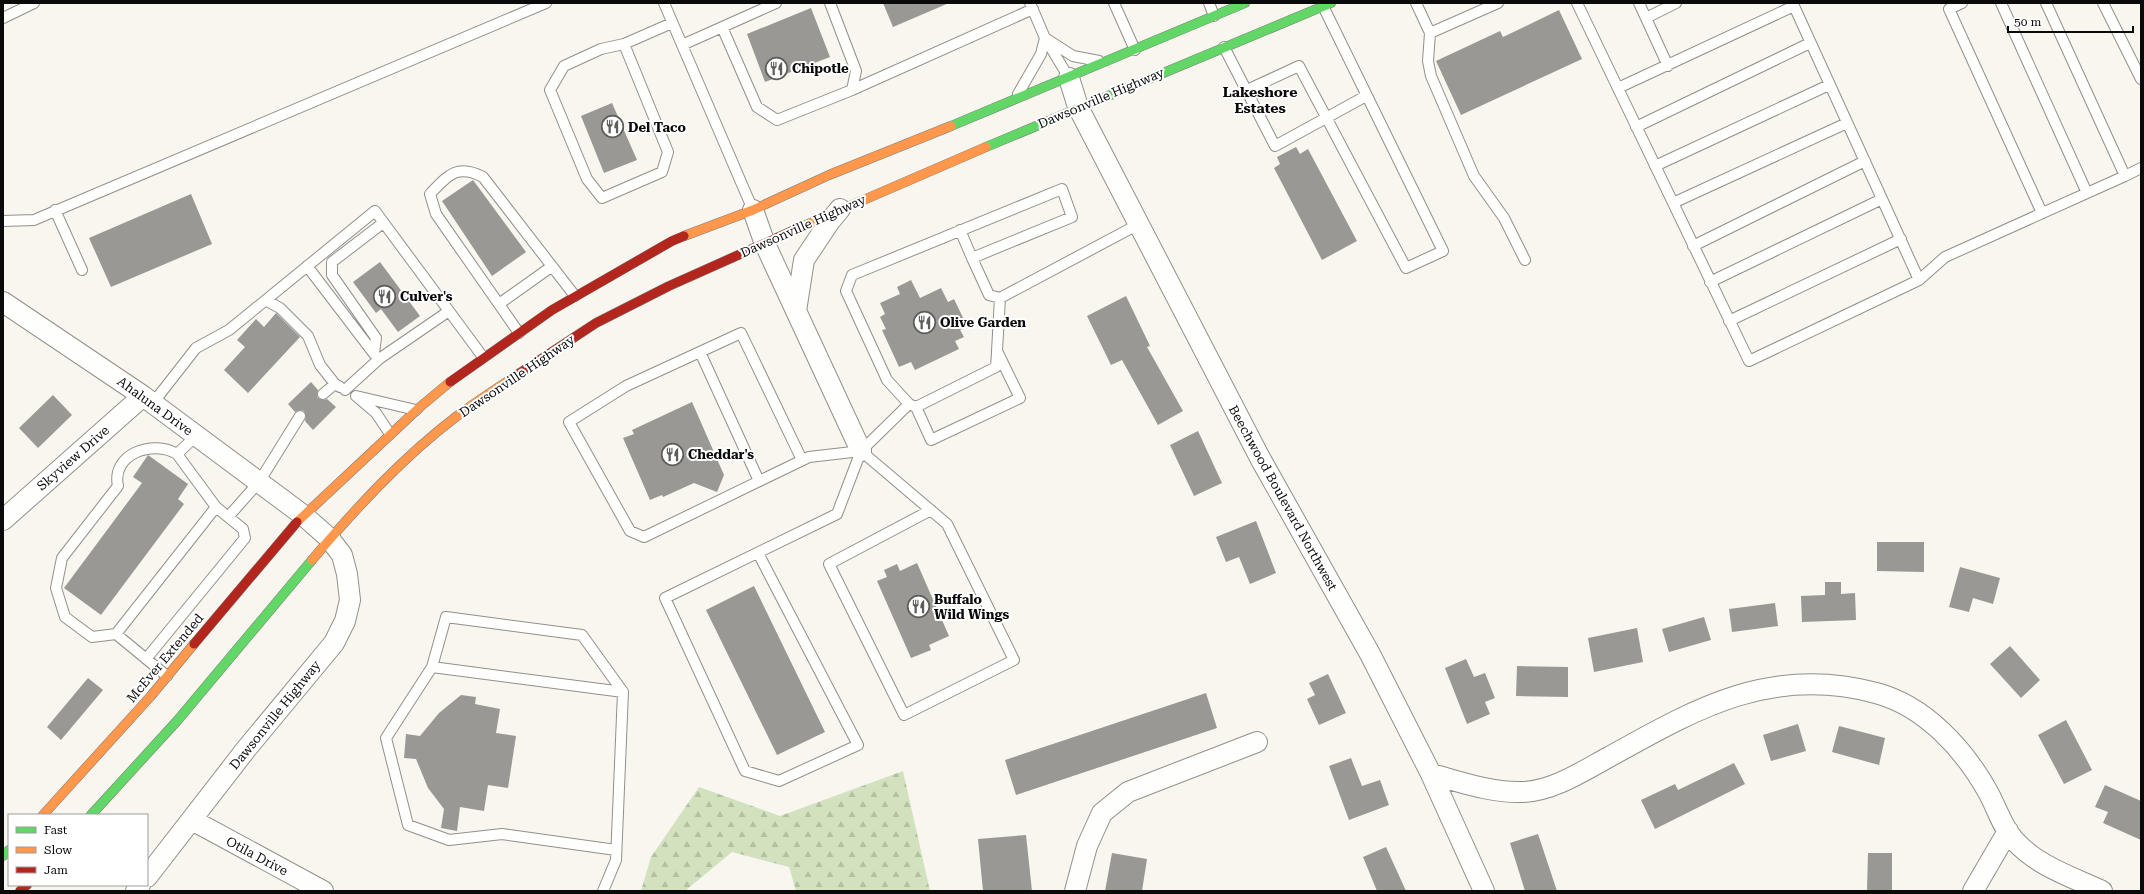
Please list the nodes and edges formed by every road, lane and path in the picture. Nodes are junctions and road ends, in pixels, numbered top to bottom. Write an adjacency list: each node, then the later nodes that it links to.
1 (34, 3): 23 (lane)
2 (546, 3): 56 (lane)
3 (664, 3): 25 (lane)
4 (776, 3): 26 (lane)
5 (830, 3): 40 (lane)
6 (1114, 3): 33 (lane)
7 (1209, 3): 22 (lane)
8 (1245, 3): 22 (main road)
9 (1416, 3): 27 (lane)
10 (1498, 3): 27 (lane)
11 (1577, 3): 39 (lane)
12 (1639, 3): 24 (lane)
13 (1676, 3): 24 (lane)
14 (1962, 3): 21 (lane)
15 (2001, 3): 52 (lane)
16 (2046, 3): 51 (lane)
17 (2103, 3): 37 (lane)
18 (1327, 4): 32 (main road, Dawsonville Highway); 42 (lane)
19 (1797, 5): 29 (lane); 35 (lane)
20 (1032, 6): 28 (lane); 40 (lane)
21 (1948, 6): 58 (lane)
22 (1214, 16): 33 (main road)
23 (3, 18)
24 (1646, 18): 35 (lane)
25 (672, 23): 30 (lane); 31 (lane)
26 (722, 27): 31 (lane); 40 (lane)
27 (1430, 33): 67 (lane)
28 (1045, 38): 34 (lane); 36 (lane); 43 (lane)
29 (1810, 43): 38 (lane); 47 (lane)
30 (624, 44): 30 (lane)
31 (682, 45): 57 (lane)
32 (1224, 47): 41 (lane); 44 (main road, Dawsonville Highway)
33 (1136, 50): 34 (main road)
34 (1106, 62): 36 (main road)
35 (1668, 66): 39 (lane)
36 (1069, 78): 43 (main road); 44 (street, Beechwood Boulevard Northwest)
37 (2141, 79)
38 (1829, 84): 46 (lane); 49 (lane)
39 (1618, 88): 47 (lane)
40 (852, 90)
41 (1248, 90): 45 (lane); 45 (lane)
42 (1366, 96): 45 (lane); 45 (lane)
43 (1014, 101): 57 (main road)
44 (1078, 107): 55 (main road, Dawsonville Highway); 61 (street, Beechwood Boulevard Northwest)
45 (1326, 118)
46 (1847, 123): 48 (lane); 54 (lane)
47 (1636, 127): 49 (lane)
48 (1865, 161): 53 (lane); 65 (lane)
49 (1655, 166): 54 (lane)
50 (2141, 168): 51 (lane)
51 (2125, 176): 52 (lane)
52 (2087, 193): 58 (lane)
53 (1882, 199): 63 (lane); 72 (lane)
54 (1673, 203): 65 (lane)
55 (840, 209): 64 (main road, Dawsonville Highway); 79 (street)
56 (55, 210): 59 (lane); 70 (lane)
57 (753, 210): 64 (street); 73 (main road)
58 (2042, 213): 71 (lane)
59 (3, 221)
60 (383, 222): 68 (lane); 78 (lane); 84 (lane)
61 (1139, 224): 74 (lane); 114 (street, Beechwood Boulevard Northwest)
62 (960, 230): 66 (lane); 66 (lane); 91 (lane)
63 (1901, 239): 71 (lane); 80 (lane)
64 (765, 244): 79 (street); 106 (main road, Dawsonville Highway)
65 (1693, 246): 72 (lane)
66 (972, 258): 74 (lane)
67 (1525, 260)
68 (307, 266): 75 (lane); 84 (lane)
69 (551, 267): 73 (lane); 77 (lane); 77 (lane)
70 (82, 270)
71 (1919, 280): 80 (lane)
72 (1710, 282): 80 (lane)
73 (575, 296): 81 (main road)
74 (1000, 298): 82 (lane)
75 (267, 301): 86 (lane); 90 (lane)
76 (3, 302): 90 (street, Ahaluna Drive)
77 (499, 304): 81 (lane)
78 (449, 310): 84 (lane); 85 (lane)
79 (796, 311): 96 (street)
80 (1729, 321)
81 (519, 332): 85 (main road)
82 (997, 351): 91 (lane); 91 (lane)
83 (700, 352): 98 (lane); 99 (lane); 99 (lane)
84 (377, 356): 87 (lane)
85 (483, 357): 92 (main road)
86 (334, 384): 87 (lane); 88 (lane)
87 (345, 390): 89 (lane)
88 (323, 394)
89 (356, 396): 92 (lane); 94 (lane)
90 (148, 399): 95 (street, Ahaluna Drive); 105 (street, Skyview Drive)
91 (913, 406): 96 (lane)
92 (416, 410): 94 (main road)
93 (300, 416): 100 (lane)
94 (390, 434): 103 (main road)
95 (196, 436): 97 (lane); 100 (street, Ahaluna Drive)
96 (861, 451): 98 (lane); 102 (lane); 107 (lane)
97 (178, 454): 101 (lane); 108 (lane)
98 (802, 460): 99 (lane)
99 (759, 481)
100 (259, 482): 103 (street, Ahaluna Drive); 104 (lane)
101 (216, 507): 104 (lane); 108 (lane)
102 (931, 510): 102 (lane)
103 (303, 515): 106 (street, Ahaluna Drive); 111 (main road, McEver Extended)
104 (228, 517): 109 (lane)
105 (3, 520)
106 (329, 538): 116 (main road, Dawsonville Highway); 117 (street, Dawsonville Highway)
107 (758, 553): 107 (lane)
108 (116, 634): 109 (lane)
109 (146, 659): 111 (lane)
110 (432, 667): 112 (lane); 112 (lane); 119 (lane)
111 (168, 676): 115 (main road, McEver Extended)
112 (624, 692): 119 (lane)
113 (1257, 742): 123 (street)
114 (1430, 774): 118 (street); 124 (street, Beechwood Boulevard Northwest)
115 (44, 814)
116 (92, 814)
117 (192, 820): 120 (street, Dawsonville Highway); 121 (street, Otila Drive)
118 (2008, 831): 125 (street); 126 (street)
119 (616, 850): 122 (lane)
120 (148, 876)
121 (323, 891)
122 (603, 891)
123 (1075, 891)
124 (1484, 891)
125 (1973, 891)
126 (2102, 891)

